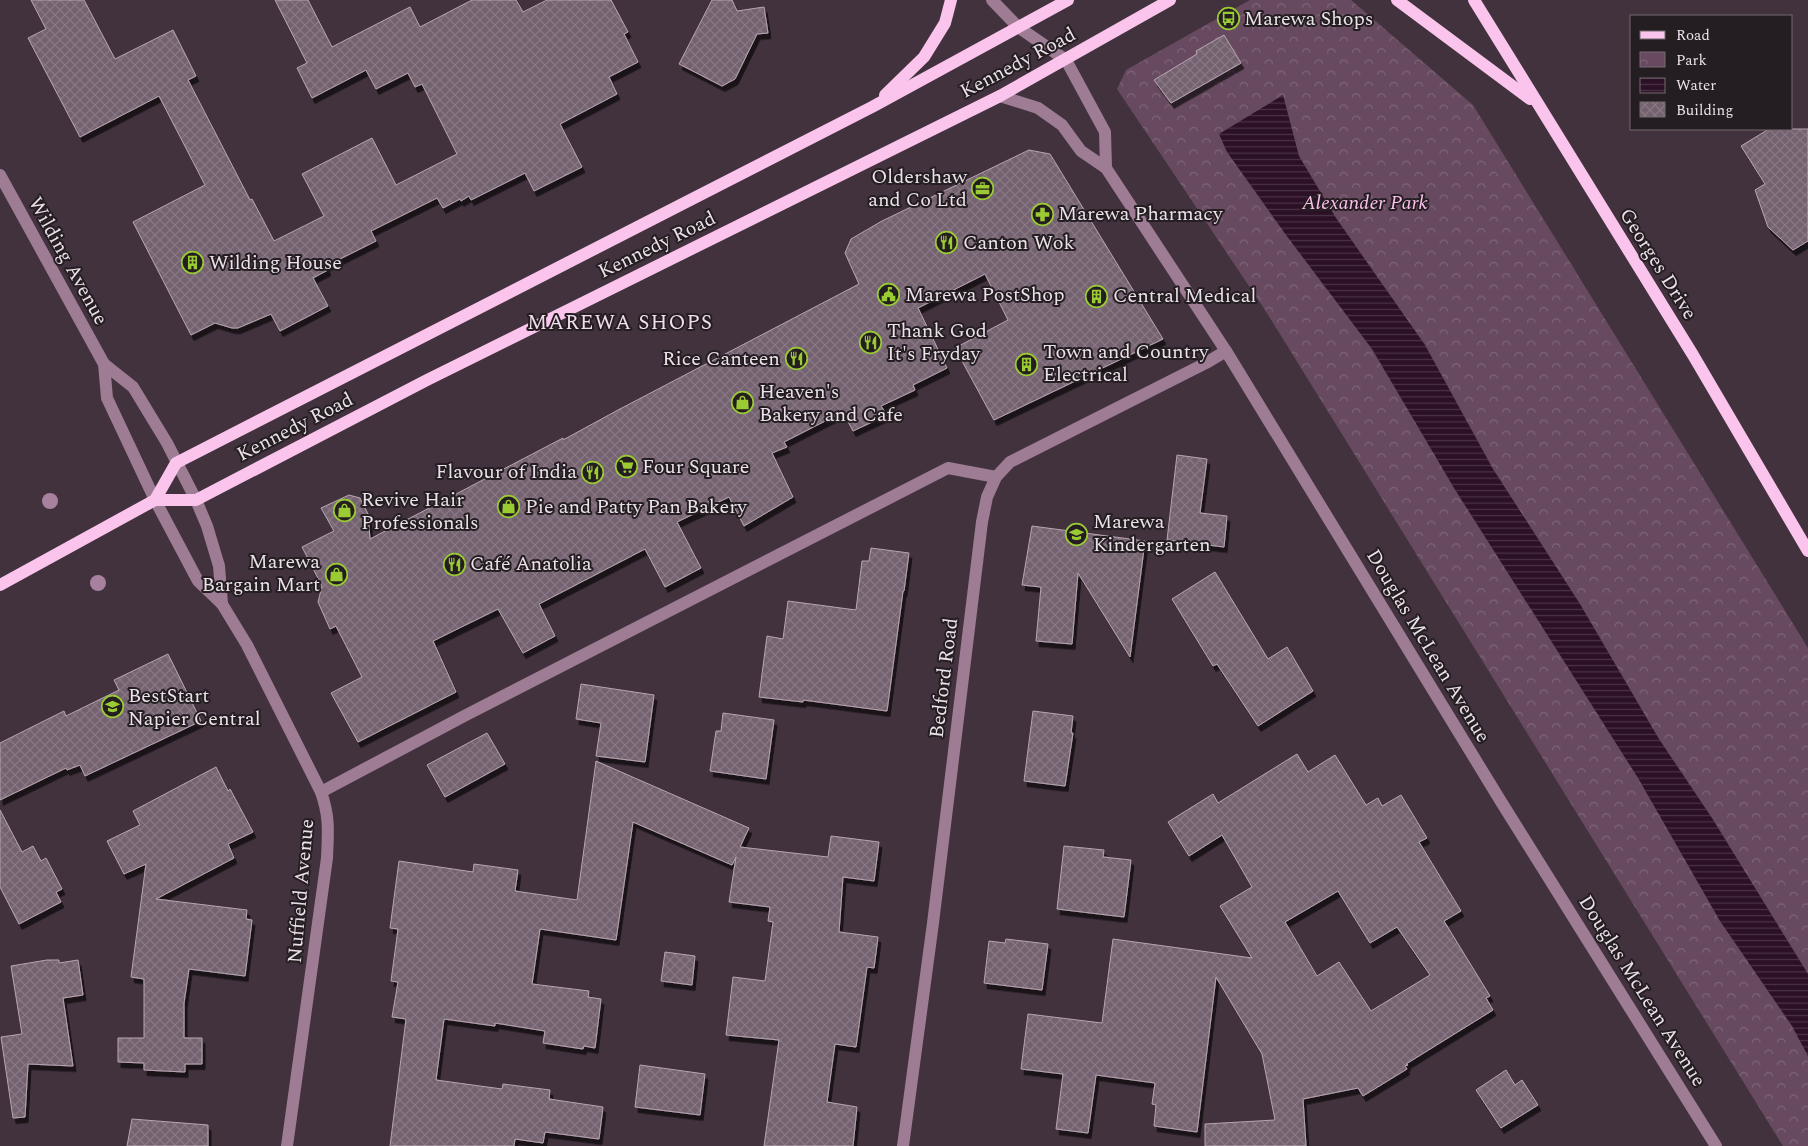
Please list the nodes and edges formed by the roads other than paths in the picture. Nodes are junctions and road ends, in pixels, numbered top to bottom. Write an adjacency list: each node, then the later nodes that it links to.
1 (951, 0): 11 (main road)
2 (992, 0): 7 (street)
3 (1068, 0): 7 (main road, Kennedy Road)
4 (1170, 0): 8 (main road, Kennedy Road)
5 (1397, 0): 10 (main road)
6 (1474, 0): 10 (main road, Georges Drive)
7 (1018, 27): 8 (street); 11 (main road, Kennedy Road)
8 (1066, 60): 9 (main road, Kennedy Road); 12 (street)
9 (1000, 96): 12 (street, Douglas McLean Avenue); 19 (main road, Kennedy Road)
10 (1536, 104): 20 (main road, Georges Drive)
11 (872, 107): 16 (main road, Kennedy Road)
12 (1106, 168): 14 (street, Douglas McLean Avenue)
13 (0, 175): 15 (street, Wilding Avenue)
14 (1226, 351): 17 (street, Bedford Road); 26 (street, Douglas McLean Avenue)
15 (104, 364): 16 (street, Wilding Avenue); 18 (street, Wilding Avenue)
16 (176, 463): 18 (main road); 19 (street, Nuffield Avenue)
17 (996, 477): 23 (street); 25 (street, Bedford Road)
18 (155, 500): 19 (main road, Kennedy Road); 21 (main road, Kennedy Road); 22 (street, Nuffield Avenue)
19 (196, 500): 22 (street, Nuffield Avenue)
20 (1808, 551)
21 (0, 585)
22 (222, 604): 23 (street, Nuffield Avenue)
23 (321, 792): 24 (street, Nuffield Avenue)
24 (287, 1146)
25 (903, 1146)
26 (1716, 1146)

